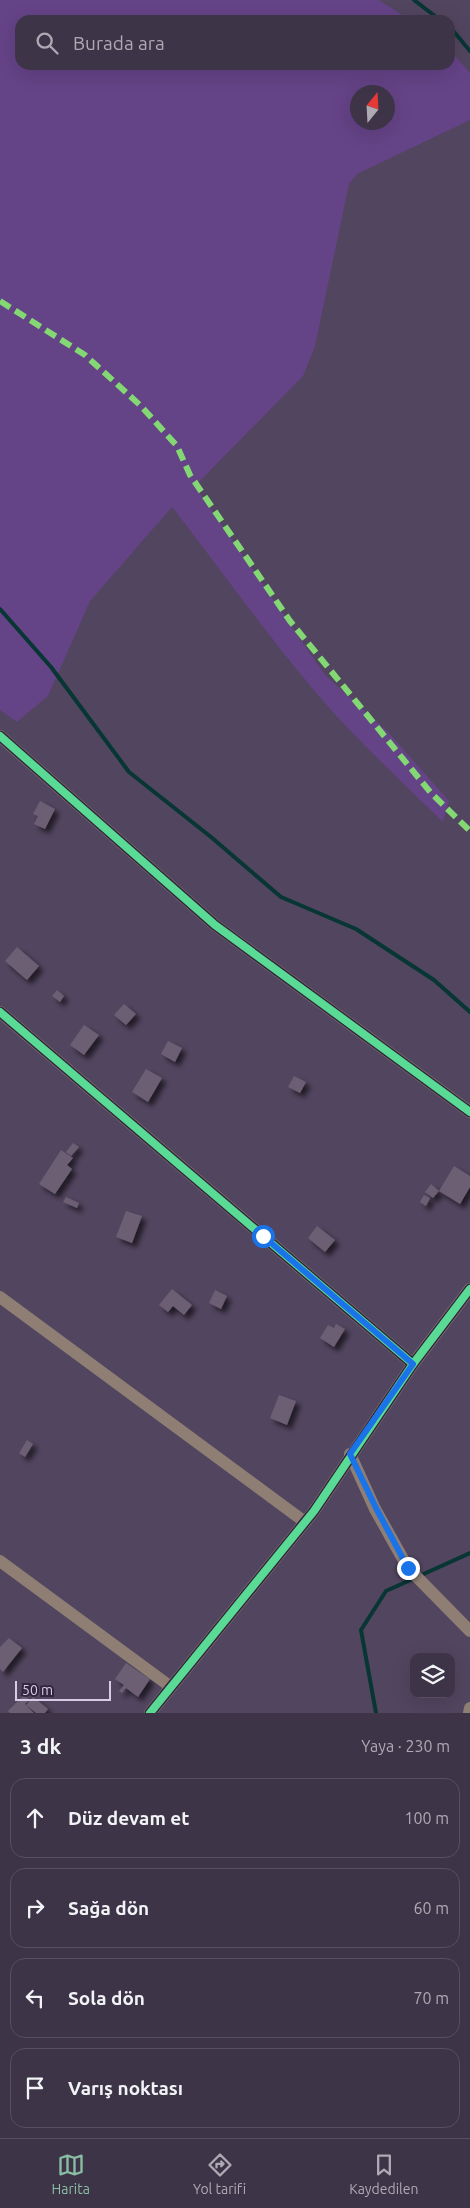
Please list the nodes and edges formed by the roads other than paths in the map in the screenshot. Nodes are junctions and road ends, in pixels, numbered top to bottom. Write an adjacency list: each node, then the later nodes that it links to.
1 (0, 736): 3 (street)
2 (0, 1012): 6 (street)
3 (470, 1112)
4 (470, 1289): 6 (street)
5 (0, 1297): 8 (street)
6 (413, 1364): 7 (street)
7 (350, 1454): 8 (street); 10 (street)
8 (305, 1522): 11 (street)
9 (0, 1561): 11 (street)
10 (470, 1631)
11 (171, 1687): 13 (street)
12 (470, 1708): 14 (street)
13 (150, 1713)
14 (469, 1713)

